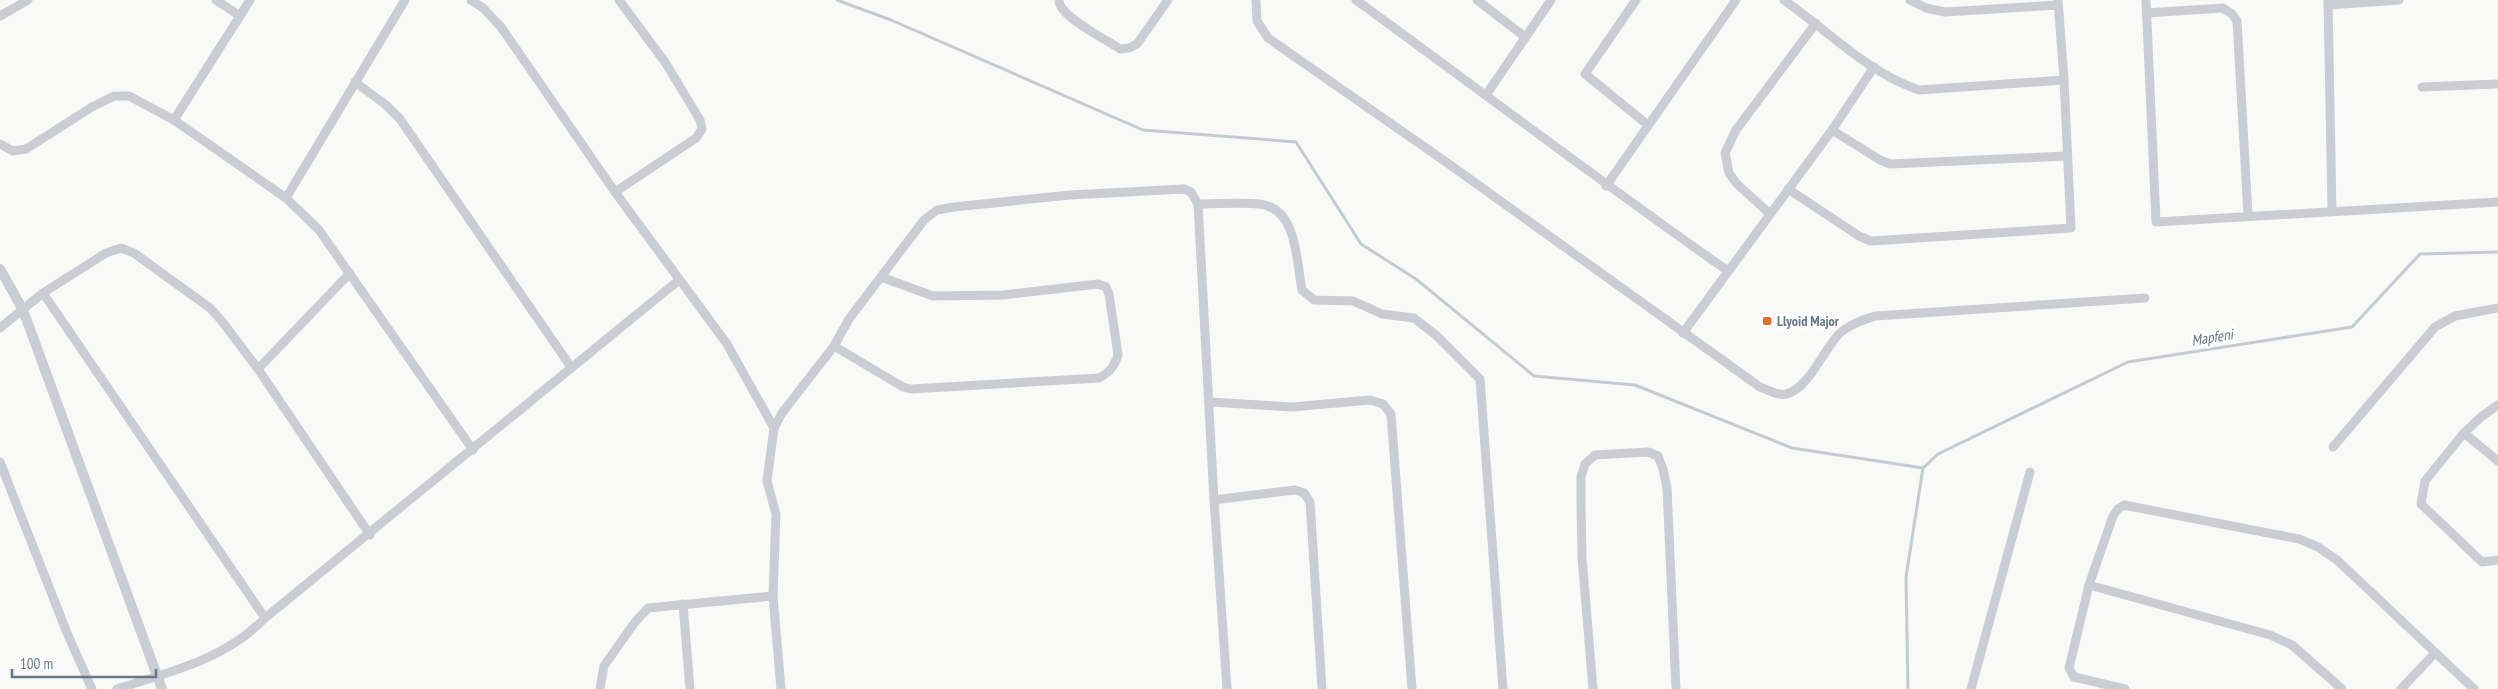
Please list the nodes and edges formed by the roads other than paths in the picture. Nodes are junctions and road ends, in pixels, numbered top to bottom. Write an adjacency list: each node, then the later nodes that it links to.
1 (28, 0): 22 (street)
2 (216, 0): 23 (street)
3 (250, 0): 23 (street)
4 (405, 0): 28 (street)
5 (471, 0): 39 (street)
6 (619, 0): 39 (street)
7 (1059, 0): 8 (street)
8 (1168, 0)
9 (1256, 0): 56 (street)
10 (1356, 0): 31 (street)
11 (1477, 0): 25 (street)
12 (1551, 0): 25 (street)
13 (1636, 0): 33 (street)
14 (1736, 0): 33 (street)
15 (1784, 0): 24 (street)
16 (1910, 0): 19 (street)
17 (2146, 0): 21 (street)
18 (2399, 0): 20 (street)
19 (2058, 3): 27 (street)
20 (2328, 3): 43 (street)
21 (2146, 13): 45 (street); 45 (street)
22 (0, 16)
23 (240, 16): 32 (street)
24 (1816, 23): 26 (street); 44 (street)
25 (1524, 37): 31 (street)
26 (1874, 67): 27 (street); 34 (street)
27 (2064, 80): 36 (street)
28 (355, 82): 40 (street); 58 (street)
29 (2498, 84): 30 (street)
30 (2422, 87)
31 (1486, 95): 37 (street)
32 (174, 120): 35 (street); 40 (street)
33 (1648, 125): 37 (street)
34 (1832, 130): 36 (street); 38 (street)
35 (0, 144)
36 (2067, 156): 38 (street)
37 (1606, 186): 47 (street)
38 (1788, 189): 44 (street)
39 (615, 192): 50 (street)
40 (286, 198): 48 (street)
41 (2498, 202): 43 (street)
42 (1198, 204): 49 (street); 60 (street); 87 (street)
43 (2332, 211): 45 (street)
44 (1770, 214): 47 (street)
45 (2248, 216)
46 (0, 269): 54 (street)
47 (1728, 272): 56 (street)
48 (350, 273): 59 (street); 65 (street)
49 (881, 277): 57 (street); 57 (street)
50 (679, 280): 58 (street); 62 (street)
51 (43, 293): 54 (street); 59 (street); 75 (street)
52 (2145, 298): 56 (street)
53 (2498, 308): 64 (street)
54 (23, 310): 55 (street); 77 (street)
55 (0, 328)
56 (1683, 333)
57 (834, 346): 62 (street)
58 (571, 367): 65 (street)
59 (258, 369): 70 (street)
60 (1210, 402): 69 (street); 86 (street)
61 (2498, 406): 63 (street)
62 (774, 428): 73 (street)
63 (2464, 433): 66 (street); 71 (street)
64 (2333, 447)
65 (472, 450): 70 (street)
66 (2498, 461)
67 (0, 462): 79 (street)
68 (2030, 472): 90 (street)
69 (1214, 500): 84 (street); 85 (street)
70 (370, 535): 75 (street)
71 (2498, 560)
72 (2089, 586): 76 (street); 91 (street); 92 (street)
73 (773, 596): 74 (street); 83 (street)
74 (683, 604): 81 (street); 82 (street)
75 (265, 618): 77 (street)
76 (2435, 653): 93 (street); 94 (street)
77 (157, 677): 78 (street); 80 (street)
78 (122, 688)
79 (92, 689)
80 (162, 689)
81 (600, 689)
82 (690, 689)
83 (781, 689)
84 (1227, 689)
85 (1322, 689)
86 (1412, 689)
87 (1503, 689)
88 (1593, 689): 89 (street)
89 (1676, 689)
90 (1971, 689)
91 (2125, 689)
92 (2342, 689)
93 (2401, 689)
94 (2474, 689)

